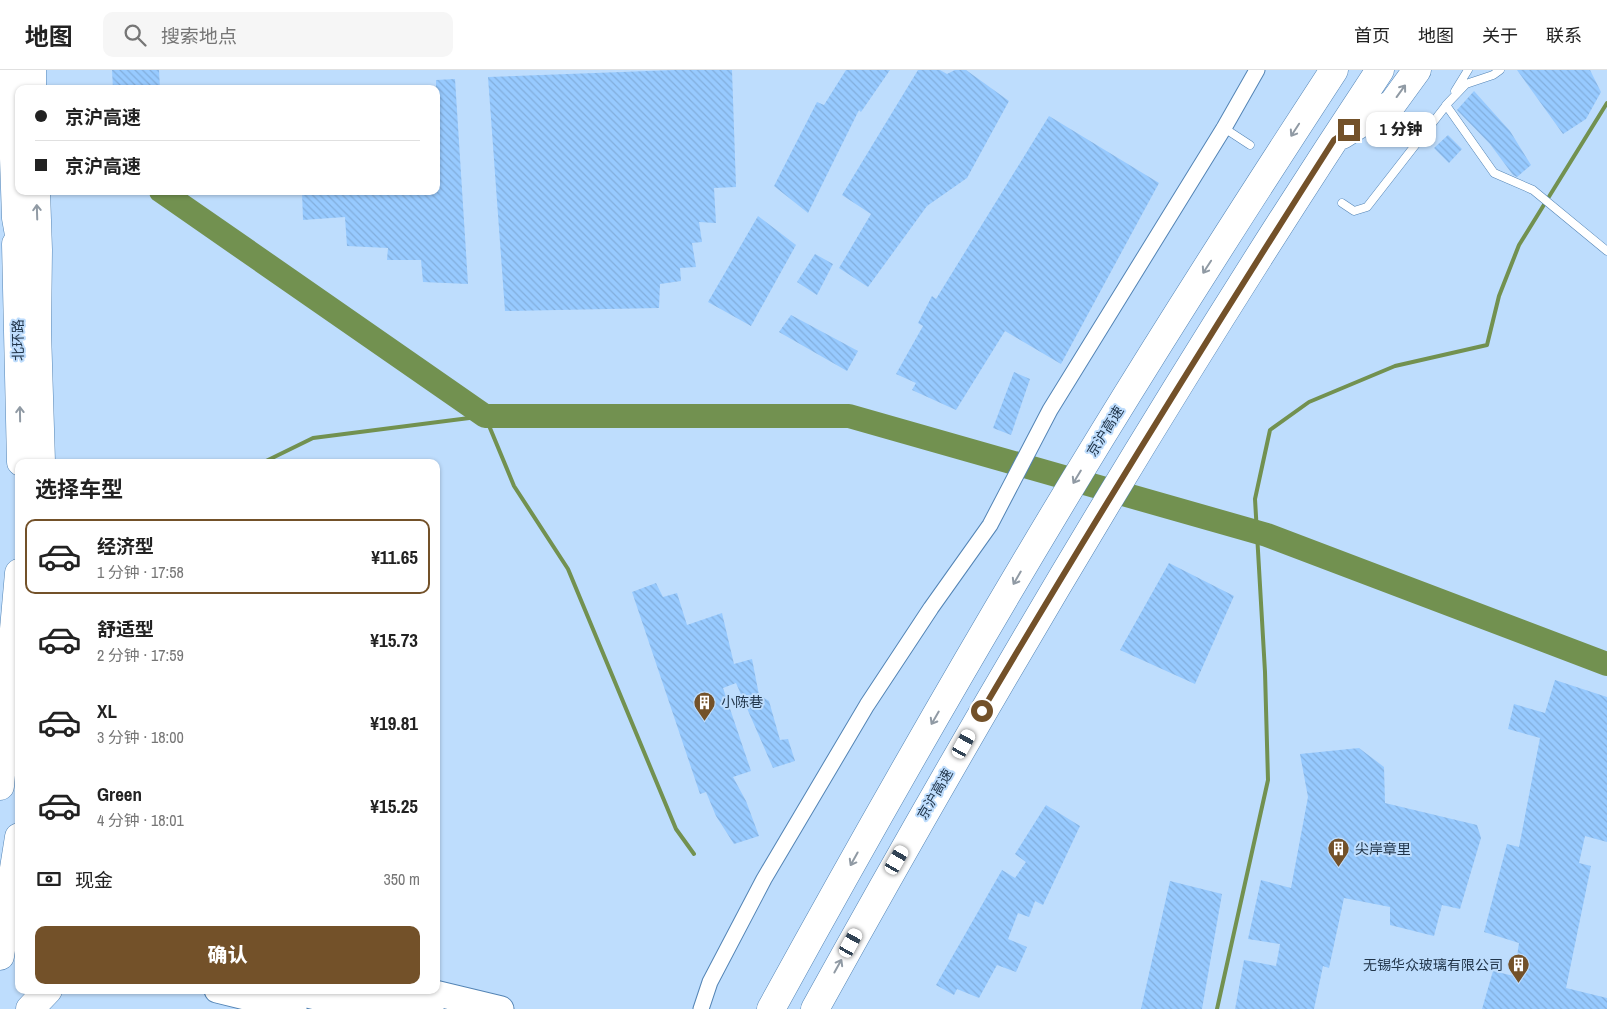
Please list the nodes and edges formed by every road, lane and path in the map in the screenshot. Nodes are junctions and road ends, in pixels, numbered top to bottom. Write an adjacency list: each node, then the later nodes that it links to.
1 (1257, 70): 8 (street)
2 (1334, 70): 37 (highway, 京沪高速, one-way to 37)
3 (1380, 70): 9 (highway)
4 (1417, 70): 9 (highway, 京沪高速, one-way to 4)
5 (1468, 70): 7 (lane)
6 (1500, 70): 7 (lane)
7 (1446, 105): 15 (lane); 17 (lane)
8 (1224, 128): 11 (lane); 36 (street)
9 (1334, 140): 38 (highway, 京沪高速, one-way to 9)
10 (15, 142): 12 (highway)
11 (1250, 145)
12 (15, 183)
13 (15, 195): 16 (highway)
14 (36, 195): 18 (highway, one-way to 14)
15 (1342, 203)
16 (16, 218): 18 (highway); 19 (highway, 北环路, one-way to 16)
17 (1607, 251)
18 (36, 331): 20 (highway)
19 (20, 459)
20 (41, 459)
21 (15, 618): 22 (highway)
22 (0, 786)
23 (15, 868): 24 (highway)
24 (9, 915): 25 (highway)
25 (0, 956)
26 (44, 994): 31 (highway)
27 (232, 994): 32 (main road)
28 (303, 994): 33 (main road)
29 (369, 994): 34 (main road)
30 (439, 994): 35 (main road)
31 (30, 1009)
32 (294, 1009)
33 (365, 1009)
34 (431, 1009)
35 (501, 1009)
36 (701, 1009)
37 (771, 1009)
38 (815, 1009)

